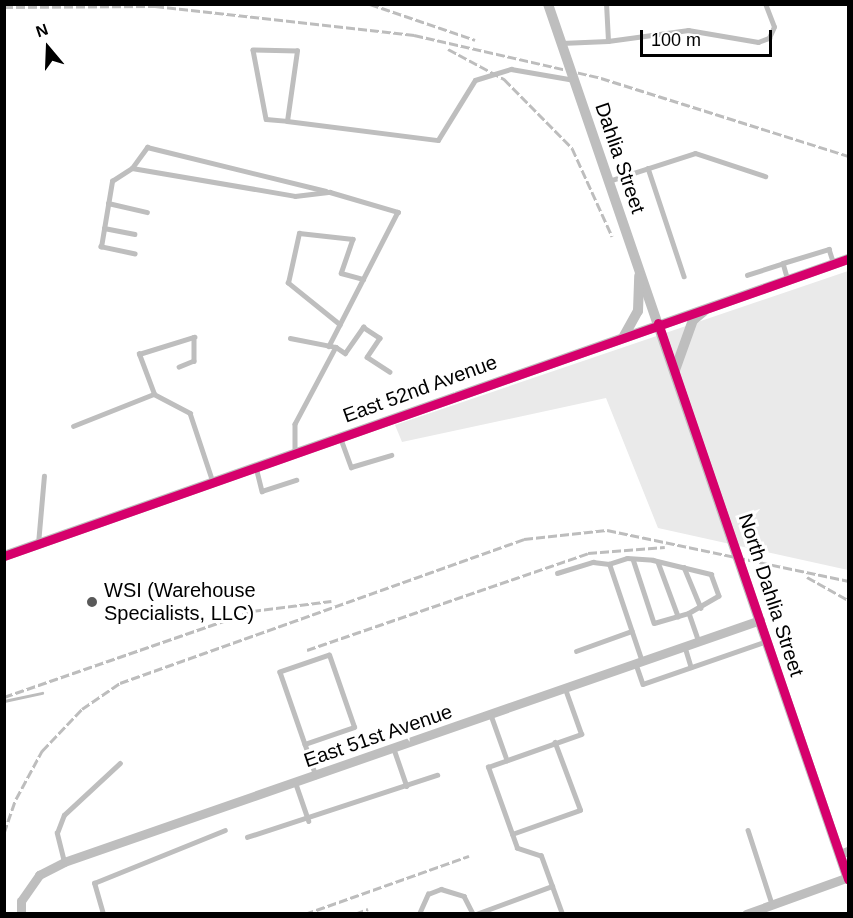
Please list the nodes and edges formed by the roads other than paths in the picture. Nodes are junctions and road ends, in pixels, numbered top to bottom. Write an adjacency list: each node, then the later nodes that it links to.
1 (548, 4): 5 (street, Dahlia Street)
2 (606, 4): 4 (lane)
3 (765, 4): 4 (lane)
4 (608, 41): 5 (lane)
5 (561, 43): 6 (street, Dahlia Street)
6 (574, 80): 7 (lane); 11 (street, Dahlia Street)
7 (287, 121): 7 (lane)
8 (132, 168): 12 (lane); 12 (lane); 13 (lane)
9 (648, 168): 10 (lane); 11 (lane); 23 (lane)
10 (765, 176)
11 (609, 181): 18 (street, Dahlia Street)
12 (330, 192): 24 (lane)
13 (108, 203): 14 (lane); 15 (lane)
14 (147, 212)
15 (104, 228): 16 (lane); 17 (lane)
16 (134, 234)
17 (135, 254)
18 (636, 258): 27 (street, Dahlia Street); 29 (street)
19 (849, 259): 21 (street, East 52nd Avenue)
20 (783, 263): 21 (lane); 22 (lane); 25 (lane)
21 (834, 264): 25 (street, East 52nd Avenue)
22 (747, 275)
23 (684, 276)
24 (363, 279): 28 (lane); 28 (lane)
25 (788, 280): 26 (street, East 52nd Avenue)
26 (716, 304): 27 (street, East 52nd Avenue); 34 (street)
27 (658, 324): 29 (street, East 52nd Avenue); 34 (street, North Dahlia Street)
28 (340, 325): 31 (lane)
29 (624, 336): 38 (street, East 52nd Avenue)
30 (290, 338): 31 (lane)
31 (329, 346): 32 (lane)
32 (336, 347): 35 (lane); 39 (lane)
33 (179, 367): 36 (lane)
34 (675, 371): 55 (street, North Dahlia Street)
35 (390, 372)
36 (154, 394): 37 (lane); 44 (lane)
37 (73, 426)
38 (340, 437): 39 (street, East 52nd Avenue); 40 (lane)
39 (295, 453): 41 (street, East 52nd Avenue)
40 (390, 455)
41 (256, 467): 43 (lane); 44 (street, East 52nd Avenue)
42 (44, 476): 45 (lane)
43 (296, 480)
44 (213, 482): 45 (street, East 52nd Avenue)
45 (38, 544): 46 (street, East 52nd Avenue)
46 (4, 556)
47 (633, 559): 48 (lane); 49 (lane); 54 (lane)
48 (658, 562): 50 (lane); 54 (lane)
49 (609, 564): 51 (lane); 56 (lane)
50 (684, 567): 52 (lane); 52 (lane)
51 (557, 573)
52 (701, 608): 53 (lane)
53 (689, 613): 54 (lane); 58 (lane)
54 (678, 616)
55 (760, 621): 57 (street, North Dahlia Street); 58 (street, East 51st Avenue)
56 (632, 631): 60 (lane); 61 (lane)
57 (767, 641): 62 (lane); 79 (street, North Dahlia Street)
58 (699, 642): 59 (street, East 51st Avenue)
59 (685, 647): 61 (street, East 51st Avenue); 62 (lane)
60 (576, 651)
61 (639, 663): 62 (lane); 63 (street, East 51st Avenue)
62 (692, 667)
63 (565, 689): 64 (street, East 51st Avenue); 65 (lane)
64 (491, 715): 67 (street, East 51st Avenue); 68 (lane)
65 (555, 743): 68 (lane); 77 (lane)
66 (305, 744): 66 (lane); 71 (lane)
67 (393, 750): 71 (street, East 51st Avenue); 73 (lane)
68 (507, 760): 77 (lane)
69 (120, 764): 80 (lane)
70 (436, 775): 73 (lane)
71 (316, 777): 72 (street, East 51st Avenue)
72 (296, 784): 74 (lane); 80 (street, East 51st Avenue)
73 (406, 786): 74 (lane)
74 (309, 821): 78 (lane)
75 (225, 830): 85 (lane)
76 (748, 830): 83 (lane)
77 (512, 834): 82 (lane)
78 (247, 837)
79 (844, 852): 81 (street, North Dahlia Street)
80 (64, 862): 84 (street, East 51st Avenue)
81 (848, 878): 83 (street)
82 (552, 886): 87 (lane); 88 (lane)
83 (772, 904): 89 (street)
84 (21, 914)
85 (103, 914)
86 (419, 914): 87 (lane)
87 (474, 914)
88 (562, 914)
89 (746, 914)

